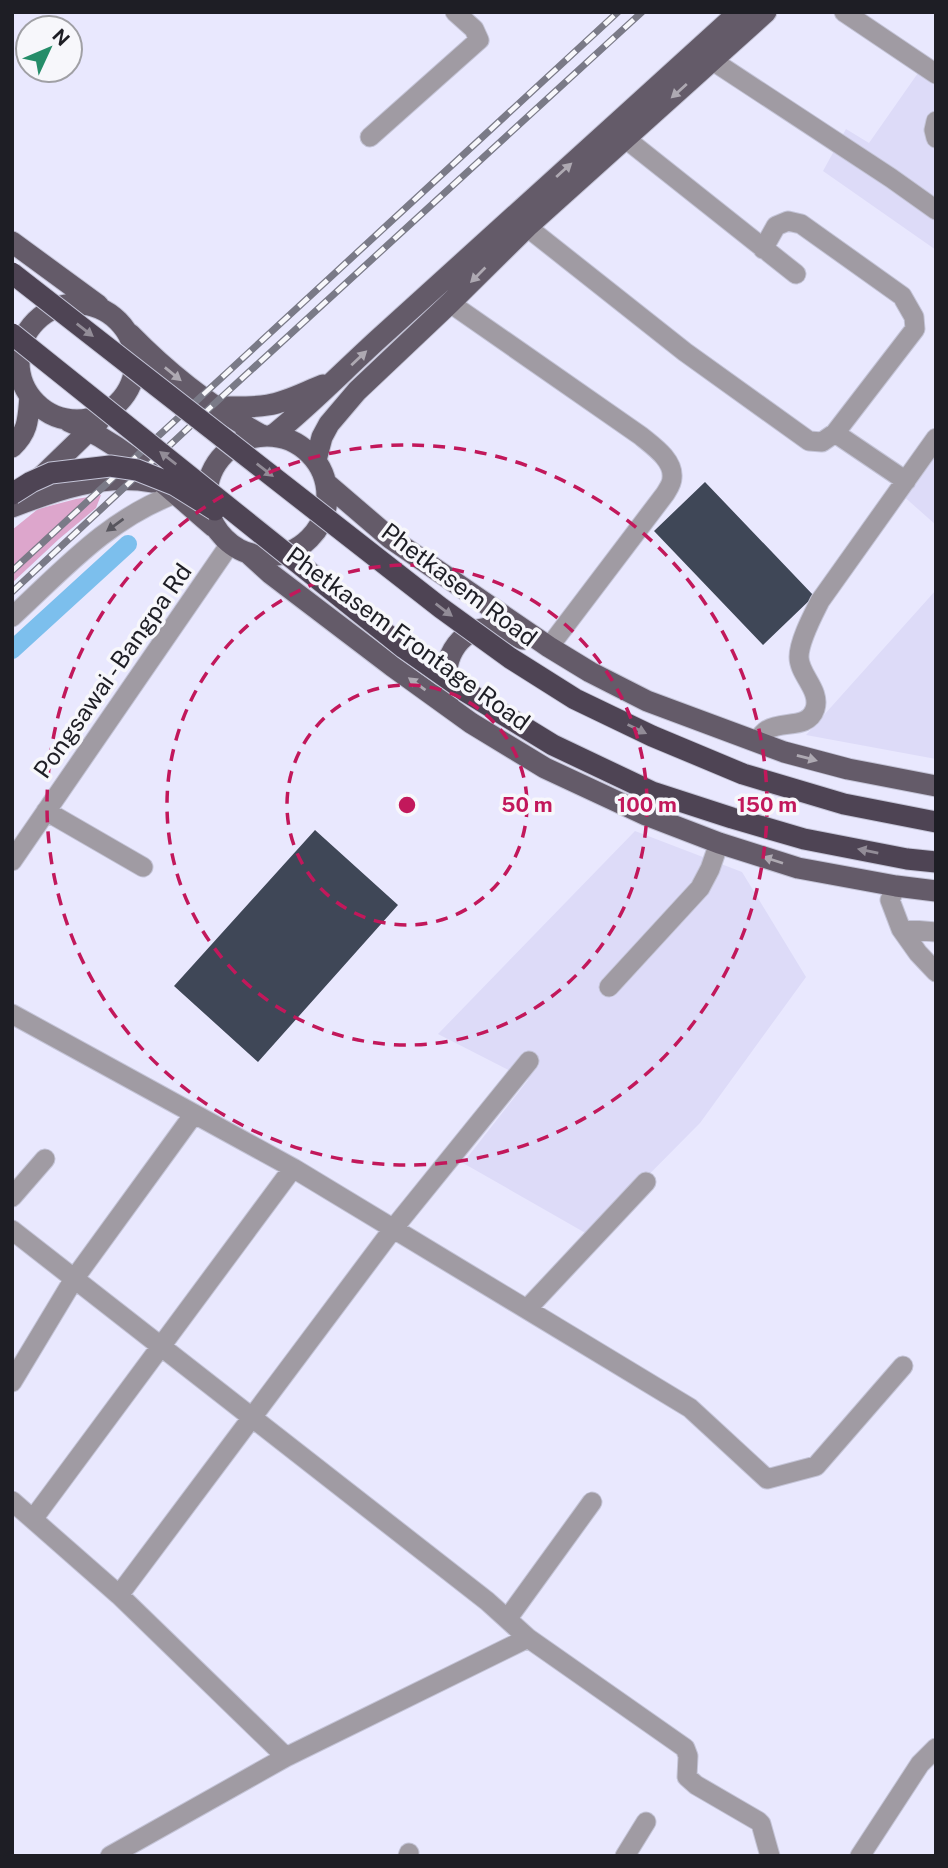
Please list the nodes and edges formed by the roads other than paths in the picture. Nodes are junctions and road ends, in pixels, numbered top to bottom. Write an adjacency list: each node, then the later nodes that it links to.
1 (455, 12): 8 (street)
2 (740, 12): 20 (main road, one-way to 2)
3 (766, 12): 5 (main road)
4 (844, 12): 6 (street)
5 (713, 61): 10 (main road, one-way to 10); 11 (street)
6 (936, 74)
7 (936, 121): 9 (street)
8 (370, 137)
9 (936, 138)
10 (625, 139): 12 (main road); 14 (street)
11 (936, 211)
12 (527, 227): 17 (main road, one-way to 17); 26 (street)
13 (12, 242): 18 (main road)
14 (763, 248): 16 (street); 26 (street)
15 (12, 273): 45 (highway, Phetkasem Road, one-way to 45, bridge)
16 (796, 274)
17 (450, 303): 30 (main road); 38 (street)
18 (117, 321): 21 (main road); 22 (main road); 23 (main road, one-way to 23)
19 (12, 334): 39 (highway, one-way to 19, bridge)
20 (334, 380): 23 (main road); 27 (main road)
21 (22, 385): 24 (main road); 29 (main road)
22 (123, 397): 24 (main road); 25 (main road)
23 (216, 407): 27 (main road)
24 (57, 416): 25 (main road)
25 (90, 430): 33 (main road); 35 (main road)
26 (835, 433): 31 (street)
27 (267, 436): 30 (main road); 36 (main road)
28 (936, 438): 31 (street)
29 (12, 447)
30 (316, 460): 32 (main road)
31 (906, 481): 41 (street)
32 (327, 484): 36 (main road); 38 (main road)
33 (170, 489): 35 (main road); 36 (main road); 37 (street, one-way to 37)
34 (12, 494): 39 (highway, bridge)
35 (12, 506)
36 (232, 543): 42 (main road, Phetkasem Frontage Road, one-way to 36); 44 (street, Pongsawai - Bangpa Rd)
37 (12, 617)
38 (549, 647): 40 (main road)
39 (404, 648): 48 (highway, one-way to 39, bridge)
40 (590, 672): 41 (main road); 42 (main road)
41 (757, 743): 43 (main road, one-way to 43)
42 (545, 768): 46 (main road, Phetkasem Frontage Road)
43 (936, 786)
44 (46, 811): 47 (street, Pongsawai - Bangpa Rd); 49 (street)
45 (936, 822)
46 (719, 843): 50 (main road, Phetkasem Frontage Road, one-way to 46); 55 (street)
47 (12, 861)
48 (936, 862)
49 (143, 867)
50 (896, 887): 51 (main road, Phetkasem Frontage Road); 52 (street)
51 (936, 891)
52 (901, 929): 53 (street); 54 (street)
53 (936, 932)
54 (936, 971)
55 (609, 987)
56 (12, 1014): 58 (street)
57 (529, 1060): 63 (street)
58 (194, 1114): 60 (street); 65 (street)
59 (45, 1158): 62 (street)
60 (293, 1168): 63 (street); 67 (street)
61 (646, 1182): 66 (street)
62 (12, 1197)
63 (393, 1229): 66 (street); 70 (street)
64 (12, 1230): 65 (street)
65 (74, 1279): 67 (street); 69 (street)
66 (527, 1309): 68 (street)
67 (160, 1346): 70 (street); 73 (street)
68 (902, 1366)
69 (12, 1382)
70 (251, 1418): 74 (street); 75 (street)
71 (12, 1501): 73 (street)
72 (592, 1502): 75 (street)
73 (33, 1519): 74 (street)
74 (119, 1595): 78 (street)
75 (508, 1618): 76 (street)
76 (528, 1638): 78 (street); 82 (street)
77 (936, 1748): 83 (street)
78 (285, 1757): 80 (street)
79 (646, 1822): 81 (street)
80 (123, 1853)
81 (625, 1856)
82 (770, 1856)
83 (860, 1856)

